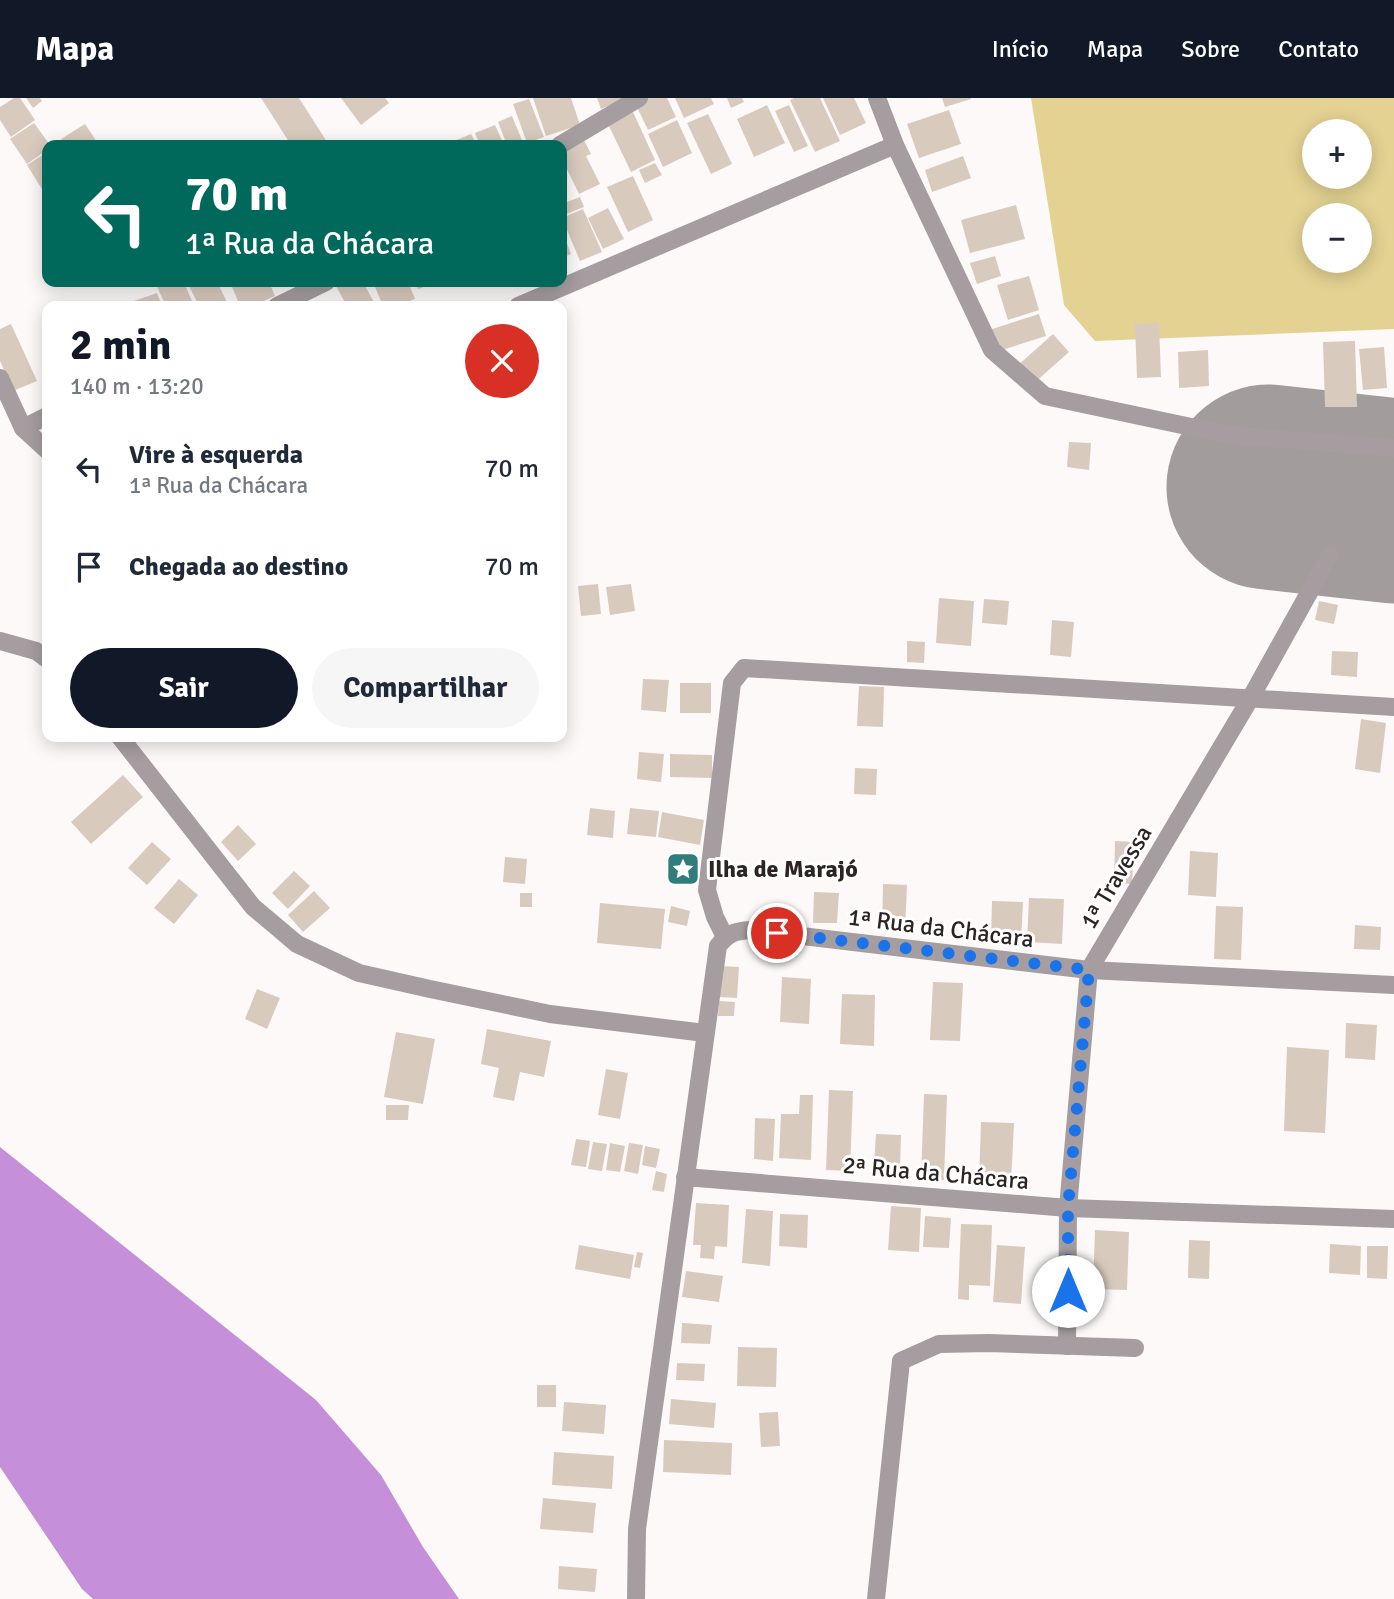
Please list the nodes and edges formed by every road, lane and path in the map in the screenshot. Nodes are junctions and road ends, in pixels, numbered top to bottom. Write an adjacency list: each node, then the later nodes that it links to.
1 (639, 98): 3 (street)
2 (877, 98): 4 (street)
3 (567, 141)
4 (895, 145): 5 (street); 14 (street)
5 (567, 285)
6 (316, 287): 8 (street)
7 (562, 287): 9 (street)
8 (287, 301)
9 (530, 301)
10 (0, 378): 12 (street)
11 (42, 418): 12 (street)
12 (23, 428): 13 (street)
13 (42, 445)
14 (1394, 448)
15 (1330, 555): 18 (street, 1ª Travessa)
16 (0, 641): 17 (street)
17 (42, 655)
18 (1250, 699): 19 (street); 21 (street); 22 (street, 1ª Travessa)
19 (1394, 707)
20 (124, 742): 24 (street)
21 (729, 934): 22 (street, 1ª Rua da Chácara); 24 (street)
22 (1089, 970): 23 (street, 1ª Rua da Chácara); 26 (street, 1ª Travessa)
23 (1394, 985)
24 (705, 1033): 25 (street)
25 (685, 1177): 26 (street, 2ª Rua da Chácara); 30 (street)
26 (1068, 1208): 27 (street, 2ª Rua da Chácara); 28 (street, 1ª Travessa)
27 (1394, 1219)
28 (1067, 1346): 29 (street); 31 (street)
29 (1135, 1348)
30 (636, 1599)
31 (876, 1599)

